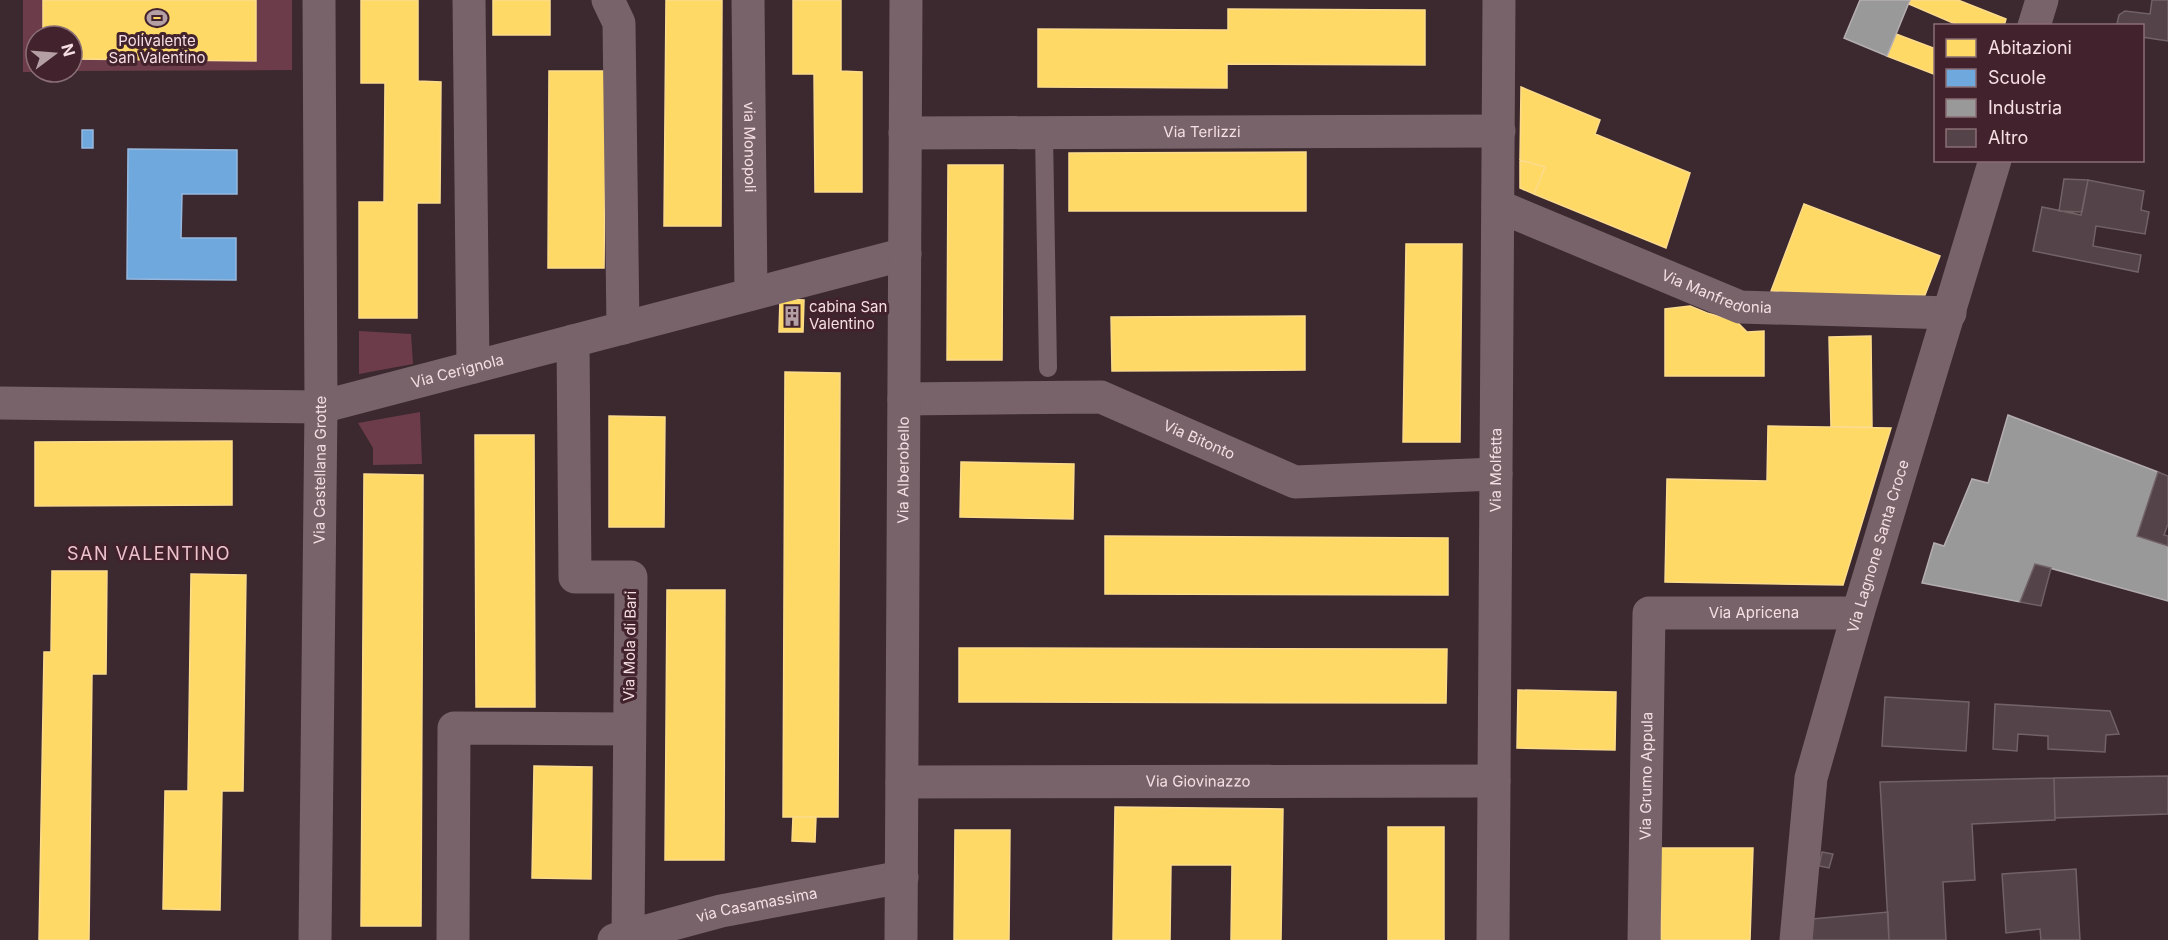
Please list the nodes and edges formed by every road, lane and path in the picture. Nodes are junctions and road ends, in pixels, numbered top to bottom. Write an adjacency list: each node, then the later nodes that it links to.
1 (319, 0): 23 (street, Via Castellana Grotte)
2 (469, 0): 19 (street)
3 (608, 0): 17 (street)
4 (748, 0): 15 (street, via Monopoli)
5 (906, 0): 10 (street, Via Alberobello)
6 (1499, 0): 9 (street, Via Molfetta)
7 (2042, 0): 8 (street)
8 (2035, 24)
9 (1499, 131): 11 (street, Via Terlizzi); 13 (street, Via Molfetta)
10 (905, 133): 11 (street, Via Terlizzi); 14 (street, Via Alberobello)
11 (1044, 134): 20 (lane)
12 (1994, 162): 16 (street, Via Lagnone Santa Croce)
13 (1498, 206): 16 (street, Via Manfredonia); 24 (street, Via Molfetta)
14 (904, 254): 15 (street, Via Cerignola); 21 (street, Via Alberobello)
15 (751, 294): 17 (street, Via Cerignola)
16 (1950, 313): 26 (street, Via Lagnone Santa Croce)
17 (623, 328): 18 (street, Via Cerignola)
18 (573, 341): 19 (street, Via Cerignola); 27 (street, Via Mola di Bari)
19 (473, 367): 23 (street, Via Cerignola)
20 (1048, 368)
21 (904, 399): 24 (street, Via Bitonto); 29 (street, Via Alberobello)
22 (0, 403): 23 (street, Via Cerignola)
23 (321, 408): 32 (street, Via Castellana Grotte)
24 (1496, 474): 28 (street, Via Molfetta)
25 (1649, 613): 26 (street, Via Apricena); 36 (street, Via Grumo Appula)
26 (1858, 613): 37 (street, Via Lagnone Santa Croce)
27 (629, 729): 31 (street, Via Mola di Bari); 33 (street)
28 (1494, 781): 29 (street, Via Giovinazzo); 35 (street, Via Molfetta)
29 (902, 782): 30 (street, Via Alberobello)
30 (902, 877): 31 (street, via Casamassima); 34 (street, Via Alberobello)
31 (621, 938)
32 (315, 940)
33 (453, 940)
34 (901, 940)
35 (1493, 940)
36 (1644, 940)
37 (1796, 940)

